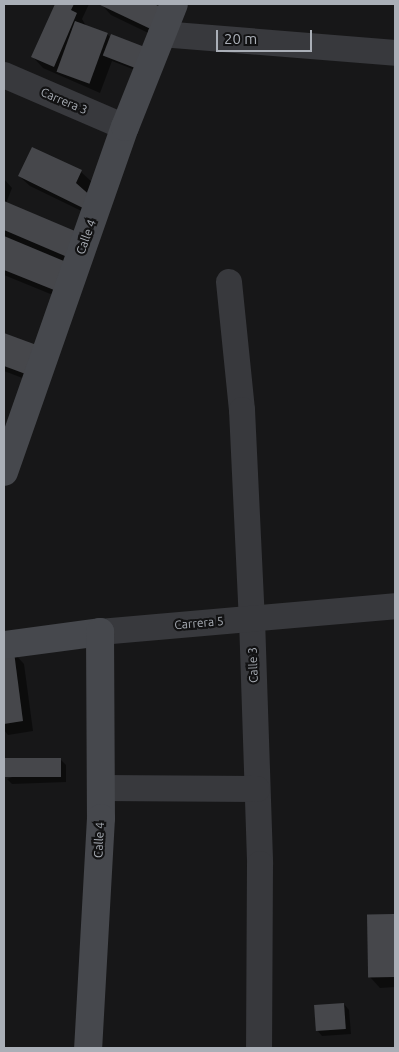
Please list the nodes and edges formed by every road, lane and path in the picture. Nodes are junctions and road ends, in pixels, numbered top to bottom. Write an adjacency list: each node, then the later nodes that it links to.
1 (174, 4): 2 (street, Calle 4)
2 (161, 34): 3 (street); 5 (street, Calle 4)
3 (395, 53)
4 (4, 76): 5 (street, Carrera 3)
5 (125, 127): 7 (street, Calle 4)
6 (229, 282): 9 (street, Calle 3)
7 (4, 468)
8 (395, 606): 9 (street, Carrera 5)
9 (252, 619): 10 (street, Carrera 5); 13 (street, Calle 3)
10 (100, 632): 11 (street, Carrera 5); 12 (street, Calle 4)
11 (4, 645)
12 (101, 788): 13 (street); 14 (street, Calle 4)
13 (257, 788): 15 (street, Calle 3)
14 (88, 1048)
15 (259, 1048)

